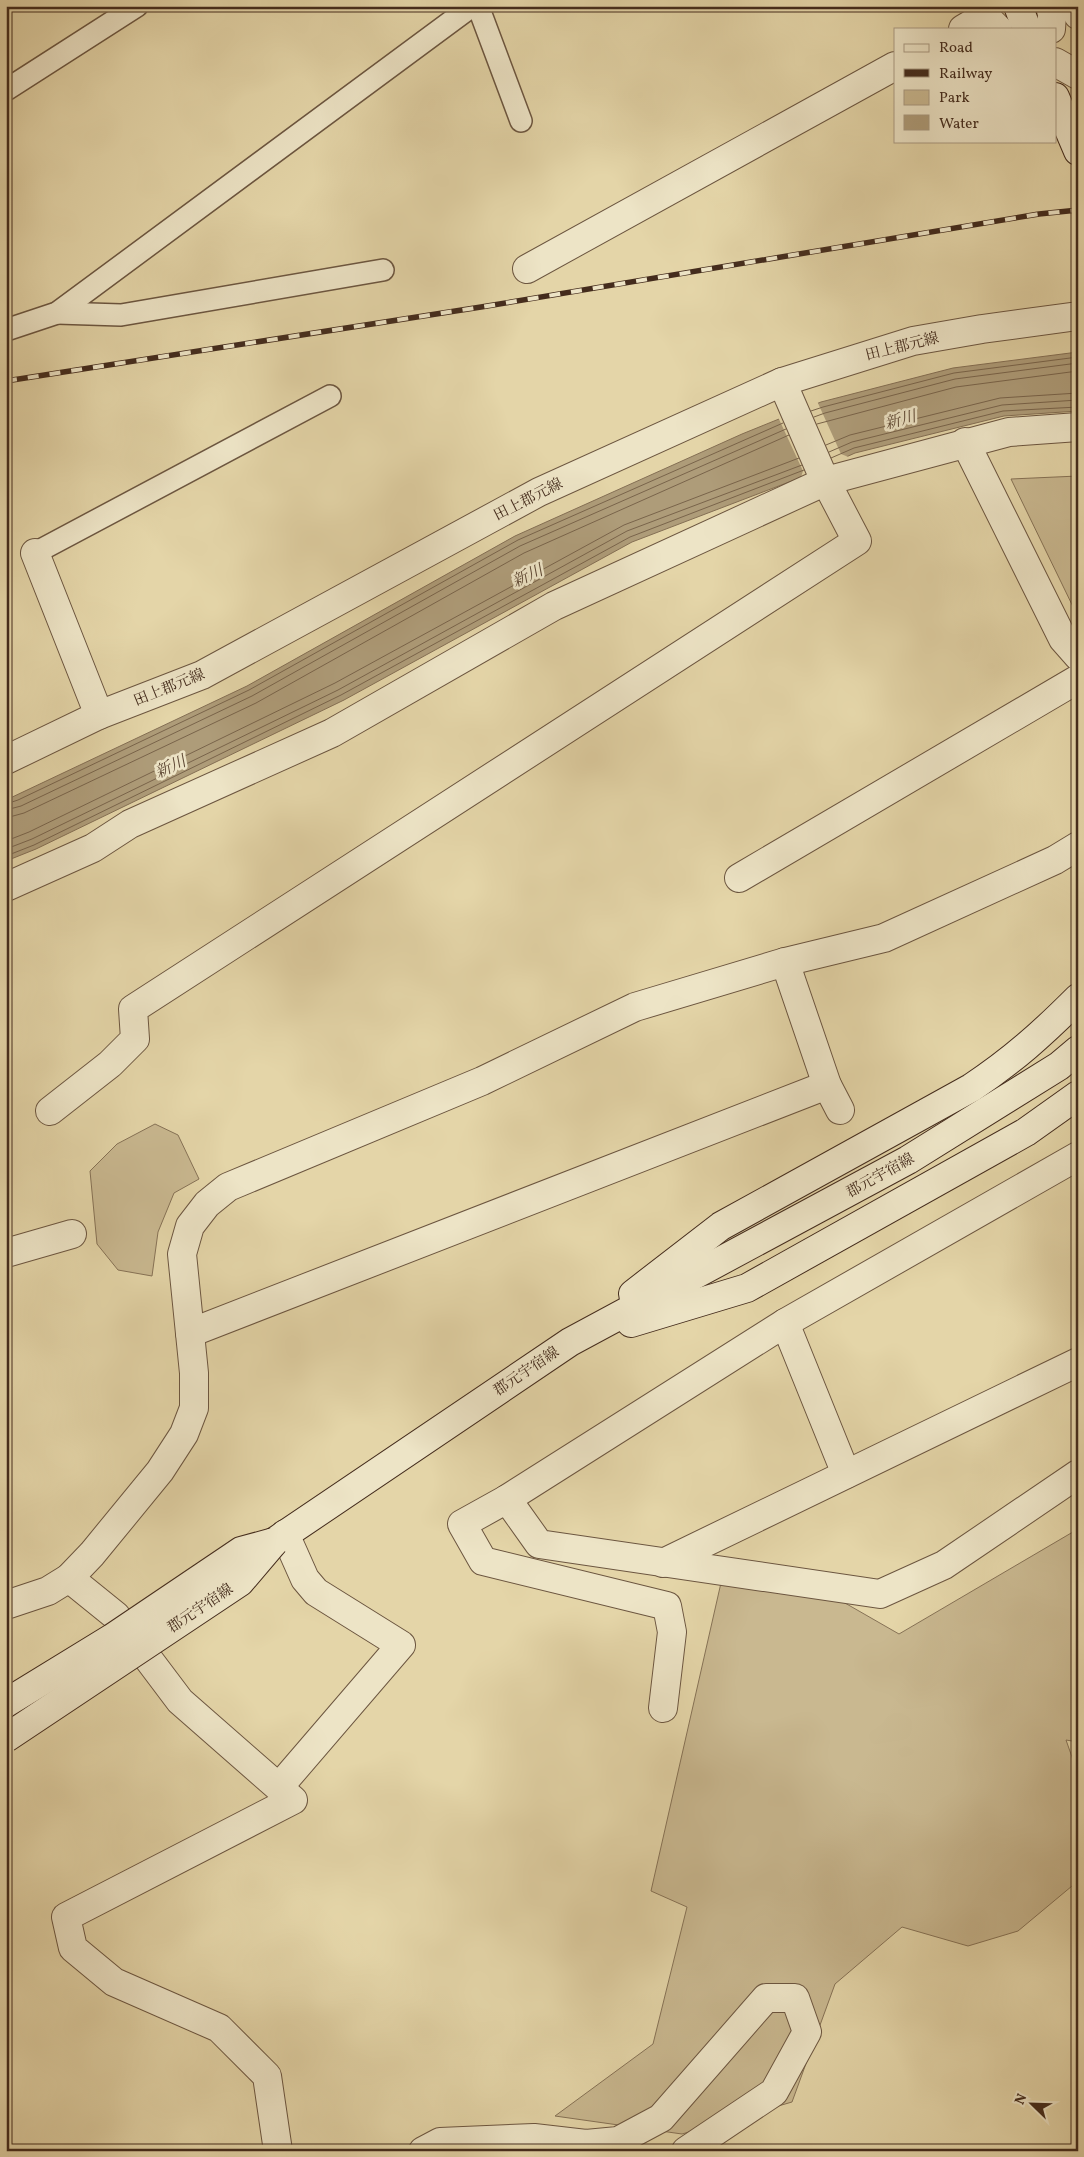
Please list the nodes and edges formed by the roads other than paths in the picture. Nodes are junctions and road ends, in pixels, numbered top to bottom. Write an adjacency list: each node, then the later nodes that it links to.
1 (137, 6): 13 (lane)
2 (472, 6): 19 (lane)
3 (478, 6): 15 (lane)
4 (1018, 6): 8 (street)
5 (1050, 6): 9 (street)
6 (1073, 6): 7 (street)
7 (1078, 15)
8 (1027, 28)
9 (1051, 28)
10 (1056, 63): 12 (street)
11 (894, 67): 17 (street)
12 (1078, 75)
13 (6, 90)
14 (1056, 99): 16 (street)
15 (521, 121)
16 (1078, 151)
17 (528, 269)
18 (383, 270): 19 (lane)
19 (58, 313): 21 (lane)
20 (1078, 316): 22 (street, 田上郡元線)
21 (6, 330)
22 (782, 382): 26 (street); 30 (street, 田上郡元線)
23 (330, 396): 27 (lane)
24 (1078, 427): 25 (street)
25 (965, 442): 26 (street); 28 (street)
26 (824, 478): 34 (street); 41 (street)
27 (35, 553): 30 (street)
28 (1078, 656)
29 (1078, 679): 33 (street)
30 (99, 715): 31 (street, 田上郡元線)
31 (6, 760)
32 (1078, 846): 35 (street)
33 (739, 878)
34 (6, 887)
35 (785, 962): 38 (street); 46 (street)
36 (1078, 998): 47 (street)
37 (1078, 1050): 47 (street, 郡元宇宿線)
38 (827, 1085): 40 (street); 46 (street)
39 (1078, 1095): 47 (street)
40 (840, 1110)
41 (50, 1111)
42 (1078, 1156): 45 (street)
43 (72, 1234): 44 (street)
44 (6, 1253)
45 (784, 1322): 49 (street); 51 (street)
46 (190, 1333): 54 (street)
47 (570, 1342): 52 (street, 郡元宇宿線)
48 (1078, 1362): 49 (street)
49 (846, 1474): 53 (street)
50 (1078, 1474): 53 (street)
51 (507, 1498): 53 (street); 57 (street)
52 (279, 1538): 56 (street, bridge); 58 (street, 郡元宇宿線, bridge); 59 (street)
53 (662, 1563)
54 (69, 1578): 55 (street); 59 (street)
55 (6, 1605)
56 (6, 1703)
57 (663, 1708)
58 (6, 1738)
59 (279, 1787): 60 (street)
60 (278, 2151)
61 (423, 2151): 62 (street)
62 (686, 2151)

